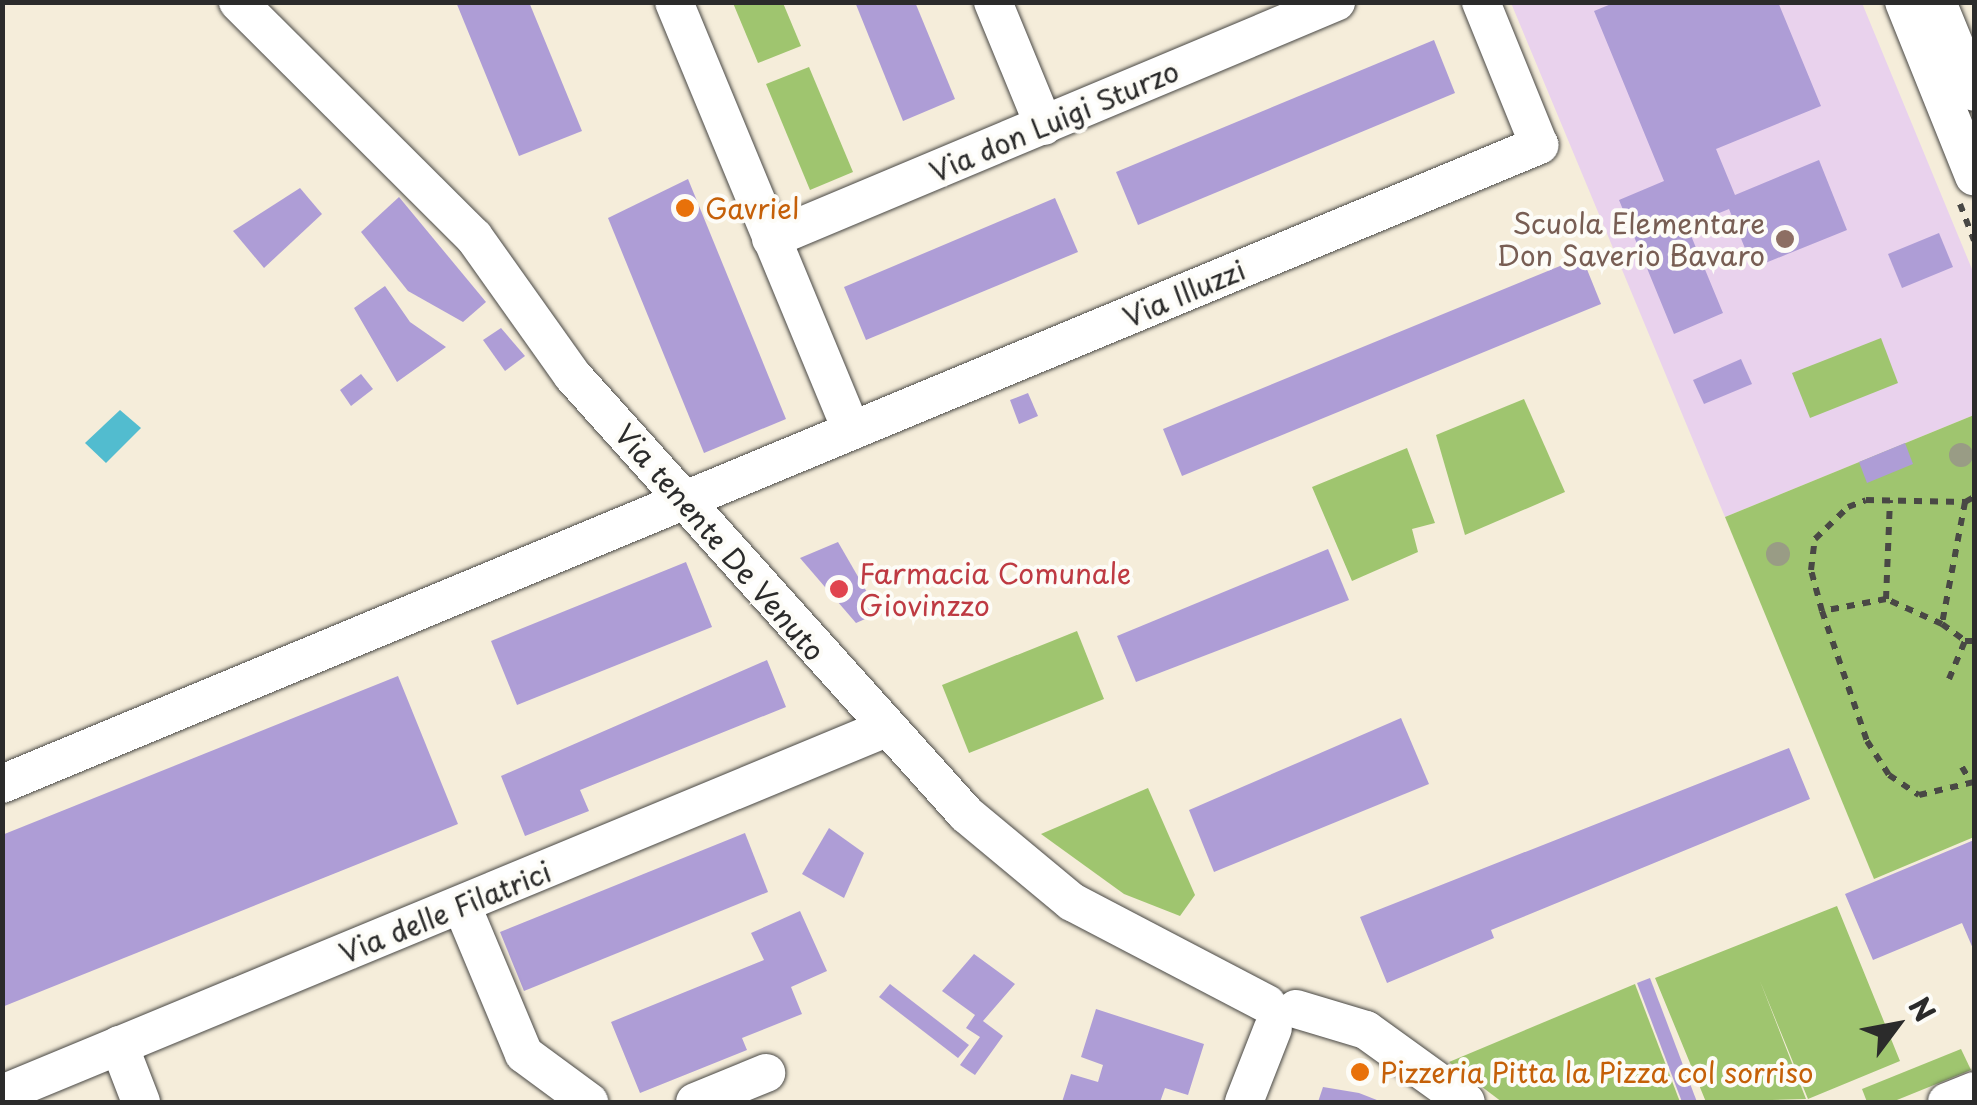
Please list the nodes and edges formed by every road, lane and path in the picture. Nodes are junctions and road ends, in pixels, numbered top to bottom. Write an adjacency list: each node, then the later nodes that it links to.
1 (238, 2): 16 (street, Via tenente De Venuto)
2 (674, 2): 11 (street)
3 (993, 2): 9 (street)
4 (1336, 2): 9 (street, Via don Luigi Sturzo)
5 (1481, 2): 12 (street, Via Illuzzi)
6 (1904, 2): 10 (street)
7 (1937, 2): 8 (street)
8 (1974, 92)
9 (1044, 126): 11 (street, Via don Luigi Sturzo)
10 (1974, 176)
11 (771, 239): 12 (street)
12 (852, 431): 16 (street, Via Illuzzi)
13 (1974, 497): 15 (path)
14 (1890, 500): 15 (path); 17 (path); 18 (path)
15 (1965, 502): 19 (path)
16 (687, 504): 23 (street, Via tenente De Venuto); 26 (street, Via Illuzzi)
17 (1886, 599): 18 (path); 19 (path)
18 (1822, 611): 25 (path)
19 (1942, 624): 20 (path)
20 (1965, 641): 21 (path); 22 (path)
21 (1974, 641)
22 (1949, 679)
23 (886, 728): 27 (street, Via delle Filatrici); 28 (street, Via tenente De Venuto)
24 (1962, 766): 25 (path)
25 (1973, 783)
26 (2, 784)
27 (462, 906): 29 (street, Via delle Filatrici); 34 (street)
28 (1279, 1014): 36 (street); 37 (street, Via tenente De Venuto)
29 (120, 1046): 32 (street, Via delle Filatrici); 33 (street)
30 (766, 1073): 35 (street)
31 (1974, 1092): 38 (street)
32 (2, 1094)
33 (141, 1102)
34 (589, 1102)
35 (695, 1102)
36 (1244, 1102)
37 (1466, 1102)
38 (1947, 1102)

